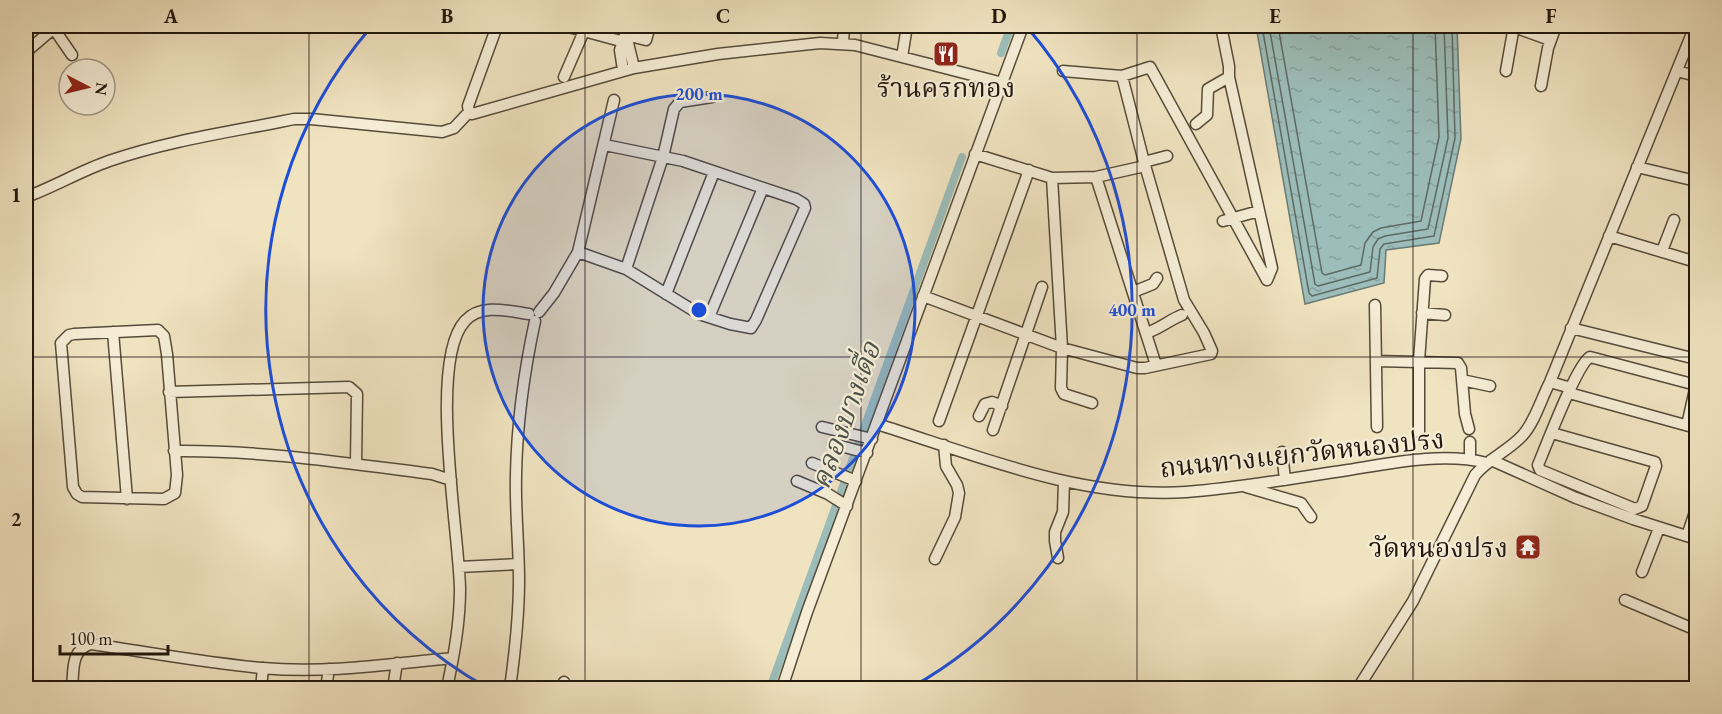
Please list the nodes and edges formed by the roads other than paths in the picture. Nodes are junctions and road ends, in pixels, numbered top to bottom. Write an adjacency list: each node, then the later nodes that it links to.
1 (497, 26): 31 (street)
2 (650, 26): 13 (street)
3 (844, 26): 15 (street)
4 (907, 26): 18 (street)
5 (1023, 26): 27 (street)
6 (1221, 26): 25 (street)
7 (1514, 26): 14 (street); 21 (street)
8 (1556, 26): 14 (street)
9 (53, 27): 16 (street); 17 (street)
10 (569, 27): 12 (street)
11 (1691, 27): 22 (street)
12 (584, 31): 13 (street); 26 (street)
13 (626, 34): 19 (street)
14 (1550, 40): 28 (street)
15 (843, 43): 18 (street); 19 (street)
16 (26, 52)
17 (72, 56)
18 (902, 57): 27 (street)
19 (628, 69): 31 (street)
20 (1063, 71): 23 (street)
21 (1506, 71)
22 (1677, 71): 24 (street); 38 (street)
23 (1122, 76): 37 (street); 47 (street)
24 (1696, 76)
25 (1228, 77): 32 (street); 46 (street)
26 (564, 78)
27 (1003, 82): 34 (street)
28 (1541, 86)
29 (712, 97): 36 (street)
30 (614, 100): 33 (street)
31 (469, 112): 45 (street)
32 (1196, 124)
33 (605, 145): 36 (street); 51 (street)
34 (975, 154): 39 (street); 59 (street)
35 (1167, 156): 37 (street)
36 (663, 157): 40 (street); 53 (street)
37 (1144, 164): 41 (street); 75 (street)
38 (1637, 167): 43 (street); 49 (street)
39 (1029, 170): 42 (street); 65 (street)
40 (714, 172): 44 (street); 58 (street)
41 (1096, 177): 42 (street); 57 (street)
42 (1052, 178): 71 (street)
43 (1696, 181)
44 (763, 188): 66 (street); 66 (street)
45 (26, 197)
46 (1258, 211): 47 (street); 47 (street)
47 (1228, 219)
48 (1674, 220): 50 (street)
49 (1609, 236): 50 (street); 67 (street)
50 (1662, 251): 52 (street)
51 (578, 252): 53 (street); 64 (street)
52 (1696, 262)
53 (626, 269): 58 (street)
54 (1442, 276): 61 (street)
55 (1157, 278): 57 (street)
56 (1042, 287): 70 (street)
57 (1133, 292): 69 (street)
58 (666, 294): 66 (street)
59 (922, 296): 65 (street); 86 (street)
60 (1375, 305): 73 (street)
61 (1422, 313): 63 (street); 74 (street)
62 (1182, 315): 69 (street)
63 (1445, 315)
64 (534, 316): 99 (street); 117 (street)
65 (977, 316): 70 (street); 85 (street)
66 (709, 317)
67 (1571, 328): 72 (street); 79 (street)
68 (113, 332): 80 (street); 109 (street); 109 (street)
69 (1146, 333): 75 (street)
70 (1026, 335): 71 (street); 83 (street)
71 (1062, 348): 75 (street); 82 (street)
72 (1696, 359)
73 (1377, 361): 74 (street); 88 (street)
74 (1419, 361): 76 (street); 92 (street)
75 (1156, 365)
76 (1462, 380): 78 (street); 90 (street)
77 (1696, 385): 81 (street); 89 (street)
78 (1490, 386)
79 (1548, 386): 81 (street); 100 (street)
80 (169, 392): 97 (street); 102 (street)
81 (1569, 393): 89 (street); 93 (street)
82 (1092, 403)
83 (1002, 406): 84 (street); 91 (street)
84 (979, 416)
85 (939, 421)
86 (877, 424): 94 (street); 96 (street, ถนนทางแยกวัดหนองปรง)
87 (822, 427): 94 (street)
88 (1377, 427)
89 (1692, 427)
90 (1470, 429)
91 (993, 430)
92 (1419, 432)
93 (1552, 433): 93 (street)
94 (866, 437): 98 (street)
95 (834, 444): 98 (street)
96 (947, 446): 107 (street, ถนนทางแยกวัดหนองปรง); 116 (street)
97 (174, 451): 102 (street); 109 (street)
98 (861, 451): 104 (street)
99 (449, 458): 103 (street); 105 (street)
100 (1489, 462): 108 (street, ถนนทางแยกวัดหนองปรง); 113 (street, ถนนทางแยกวัดหนองปรง); 133 (street)
101 (812, 463): 104 (street)
102 (356, 464): 103 (street)
103 (432, 474): 105 (street)
104 (850, 479): 110 (street)
105 (451, 480): 118 (street)
106 (797, 481): 110 (street)
107 (1064, 481): 108 (street, ถนนทางแยกวัดหนองปรง); 115 (street)
108 (1243, 486): 112 (street)
109 (127, 499)
110 (842, 503): 132 (street)
111 (1696, 508): 114 (street)
112 (1311, 517)
113 (1659, 528): 114 (street, ถนนทางแยกวัดหนองปรง); 119 (street)
114 (1692, 538)
115 (1058, 558)
116 (935, 559)
117 (518, 564): 118 (street); 131 (street)
118 (459, 567): 122 (street)
119 (1642, 572)
120 (1625, 600): 121 (street)
121 (1696, 630)
122 (453, 658): 123 (street); 130 (street)
123 (397, 663): 125 (street); 129 (street)
124 (263, 668): 125 (street); 126 (street); 127 (street)
125 (329, 669): 128 (street)
126 (72, 688)
127 (261, 688)
128 (326, 688)
129 (393, 688)
130 (447, 688)
131 (510, 688)
132 (782, 688)
133 (1358, 688)

